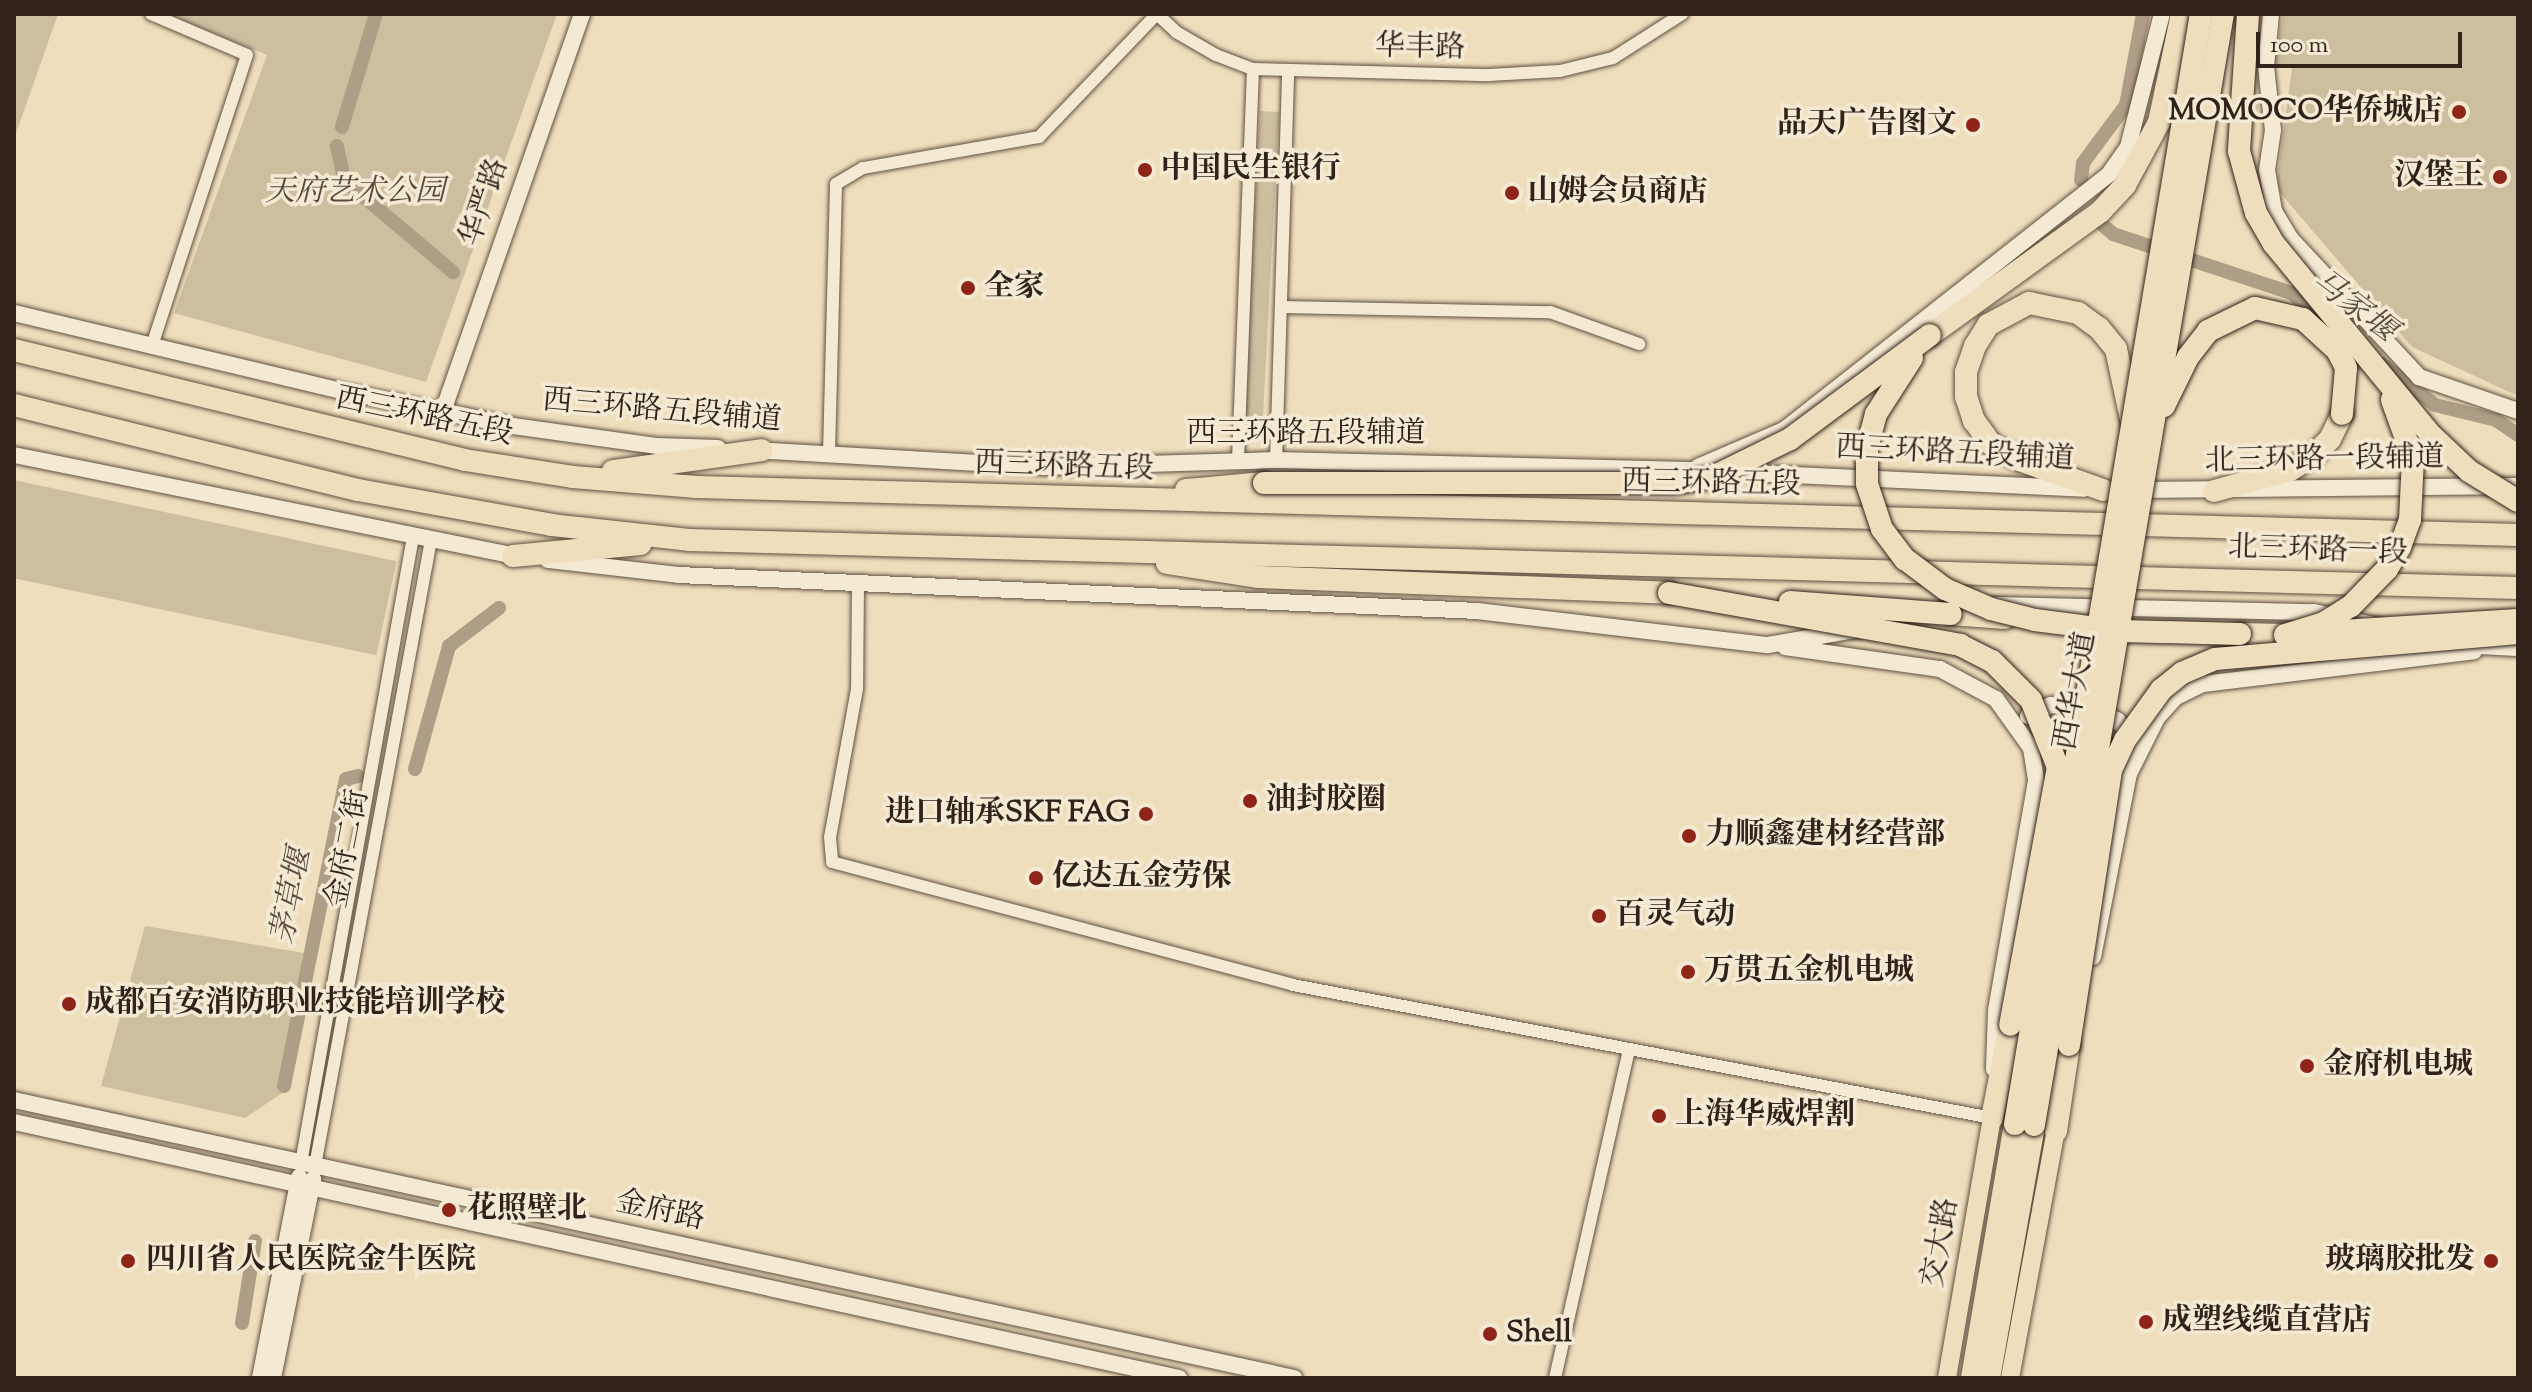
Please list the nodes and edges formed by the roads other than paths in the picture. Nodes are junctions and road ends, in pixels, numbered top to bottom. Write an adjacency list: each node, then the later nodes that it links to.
1 (151, 14): 18 (street)
2 (582, 14): 21 (main road, 华严路)
3 (1157, 14): 11 (street, 华丰路); 25 (street)
4 (1682, 14): 12 (street, 华丰路)
5 (2162, 14): 29 (main road)
6 (2182, 14): 15 (highway)
7 (2201, 14): 23 (highway, 西华大道, bridge)
8 (2223, 14): 23 (highway, 西华大道, bridge)
9 (2248, 14): 17 (highway, bridge)
10 (2271, 14): 22 (main road)
11 (1253, 69): 12 (street, 华丰路); 27 (street)
12 (1288, 73): 13 (street)
13 (1281, 307): 16 (street); 28 (street)
14 (14, 313): 18 (main road, 西三环路五段辅道)
15 (1930, 335): 35 (highway, bridge); 47 (highway, bridge)
16 (1639, 344)
17 (2357, 345): 36 (highway, bridge); 50 (highway, bridge)
18 (152, 346): 21 (main road, 西三环路五段辅道)
19 (14, 350): 30 (highway, 西三环路五段)
20 (14, 405): 41 (highway)
21 (443, 411): 24 (main road, 西三环路五段辅道)
22 (2518, 411)
23 (2142, 430): 32 (highway); 34 (highway, bridge); 58 (highway, 西华大道, bridge)
24 (762, 450): 25 (main road, 西三环路五段辅道); 30 (highway)
25 (829, 453): 27 (main road, 西三环路五段辅道)
26 (14, 455): 39 (main road)
27 (1238, 460): 28 (main road, 西三环路五段辅道)
28 (1276, 460): 29 (main road, 西三环路五段辅道)
29 (1688, 470): 32 (main road, 西三环路五段辅道)
30 (573, 477): 35 (highway, 西三环路五段)
31 (2518, 486): 34 (main road, 北三环路一段辅道)
32 (2103, 490): 33 (main road, 西三环路五段辅道)
33 (2133, 490): 34 (main road, 北三环路一段辅道)
34 (2214, 491)
35 (1079, 499): 37 (highway, 西三环路五段)
36 (2518, 501)
37 (2126, 525): 38 (highway, 北三环路一段)
38 (2518, 535)
39 (413, 537): 40 (main road); 67 (street, 金府二街)
40 (431, 540): 43 (main road); 67 (street, 金府二街)
41 (689, 540): 42 (highway); 43 (highway)
42 (1071, 549): 45 (highway, 北三环路一段); 46 (highway)
43 (513, 556): 44 (main road)
44 (858, 583): 51 (main road); 62 (street)
45 (2518, 588)
46 (1669, 593): 47 (highway, bridge); 56 (highway, bridge)
47 (2035, 620): 50 (highway, bridge)
48 (2518, 620): 50 (highway, bridge)
49 (2518, 633): 57 (highway, bridge)
50 (2285, 635)
51 (1768, 645): 53 (main road); 54 (main road)
52 (2518, 648): 53 (main road)
53 (2494, 649): 55 (main road)
54 (2016, 722): 55 (main road); 64 (main road)
55 (2141, 746): 66 (main road)
56 (2058, 767): 58 (highway, bridge); 60 (highway, bridge)
57 (2111, 770): 58 (highway, bridge); 61 (highway, bridge)
58 (2074, 833): 59 (highway, 西华大道, bridge)
59 (2066, 879): 60 (highway, bridge); 61 (highway, bridge); 66 (highway, 西华大道, bridge)
60 (2027, 933): 64 (highway, bridge)
61 (2085, 941): 66 (highway, bridge)
62 (1629, 1049): 64 (street); 74 (street)
63 (14, 1100): 67 (main road, 金府路)
64 (1992, 1118): 75 (main road, 交大路)
65 (14, 1122): 68 (main road, 金府路)
66 (2035, 1127): 76 (highway, 西华大道); 77 (highway, 西华大道); 78 (main road)
67 (308, 1165): 68 (main road); 69 (main road, 金府路)
68 (305, 1186): 70 (main road); 71 (main road); 72 (main road, 金府路)
69 (1187, 1355): 72 (main road); 73 (main road, 金府路)
70 (260, 1378)
71 (273, 1378)
72 (1180, 1378)
73 (1294, 1378)
74 (1555, 1378)
75 (1947, 1378)
76 (1972, 1378)
77 (1989, 1378)
78 (2010, 1378)

